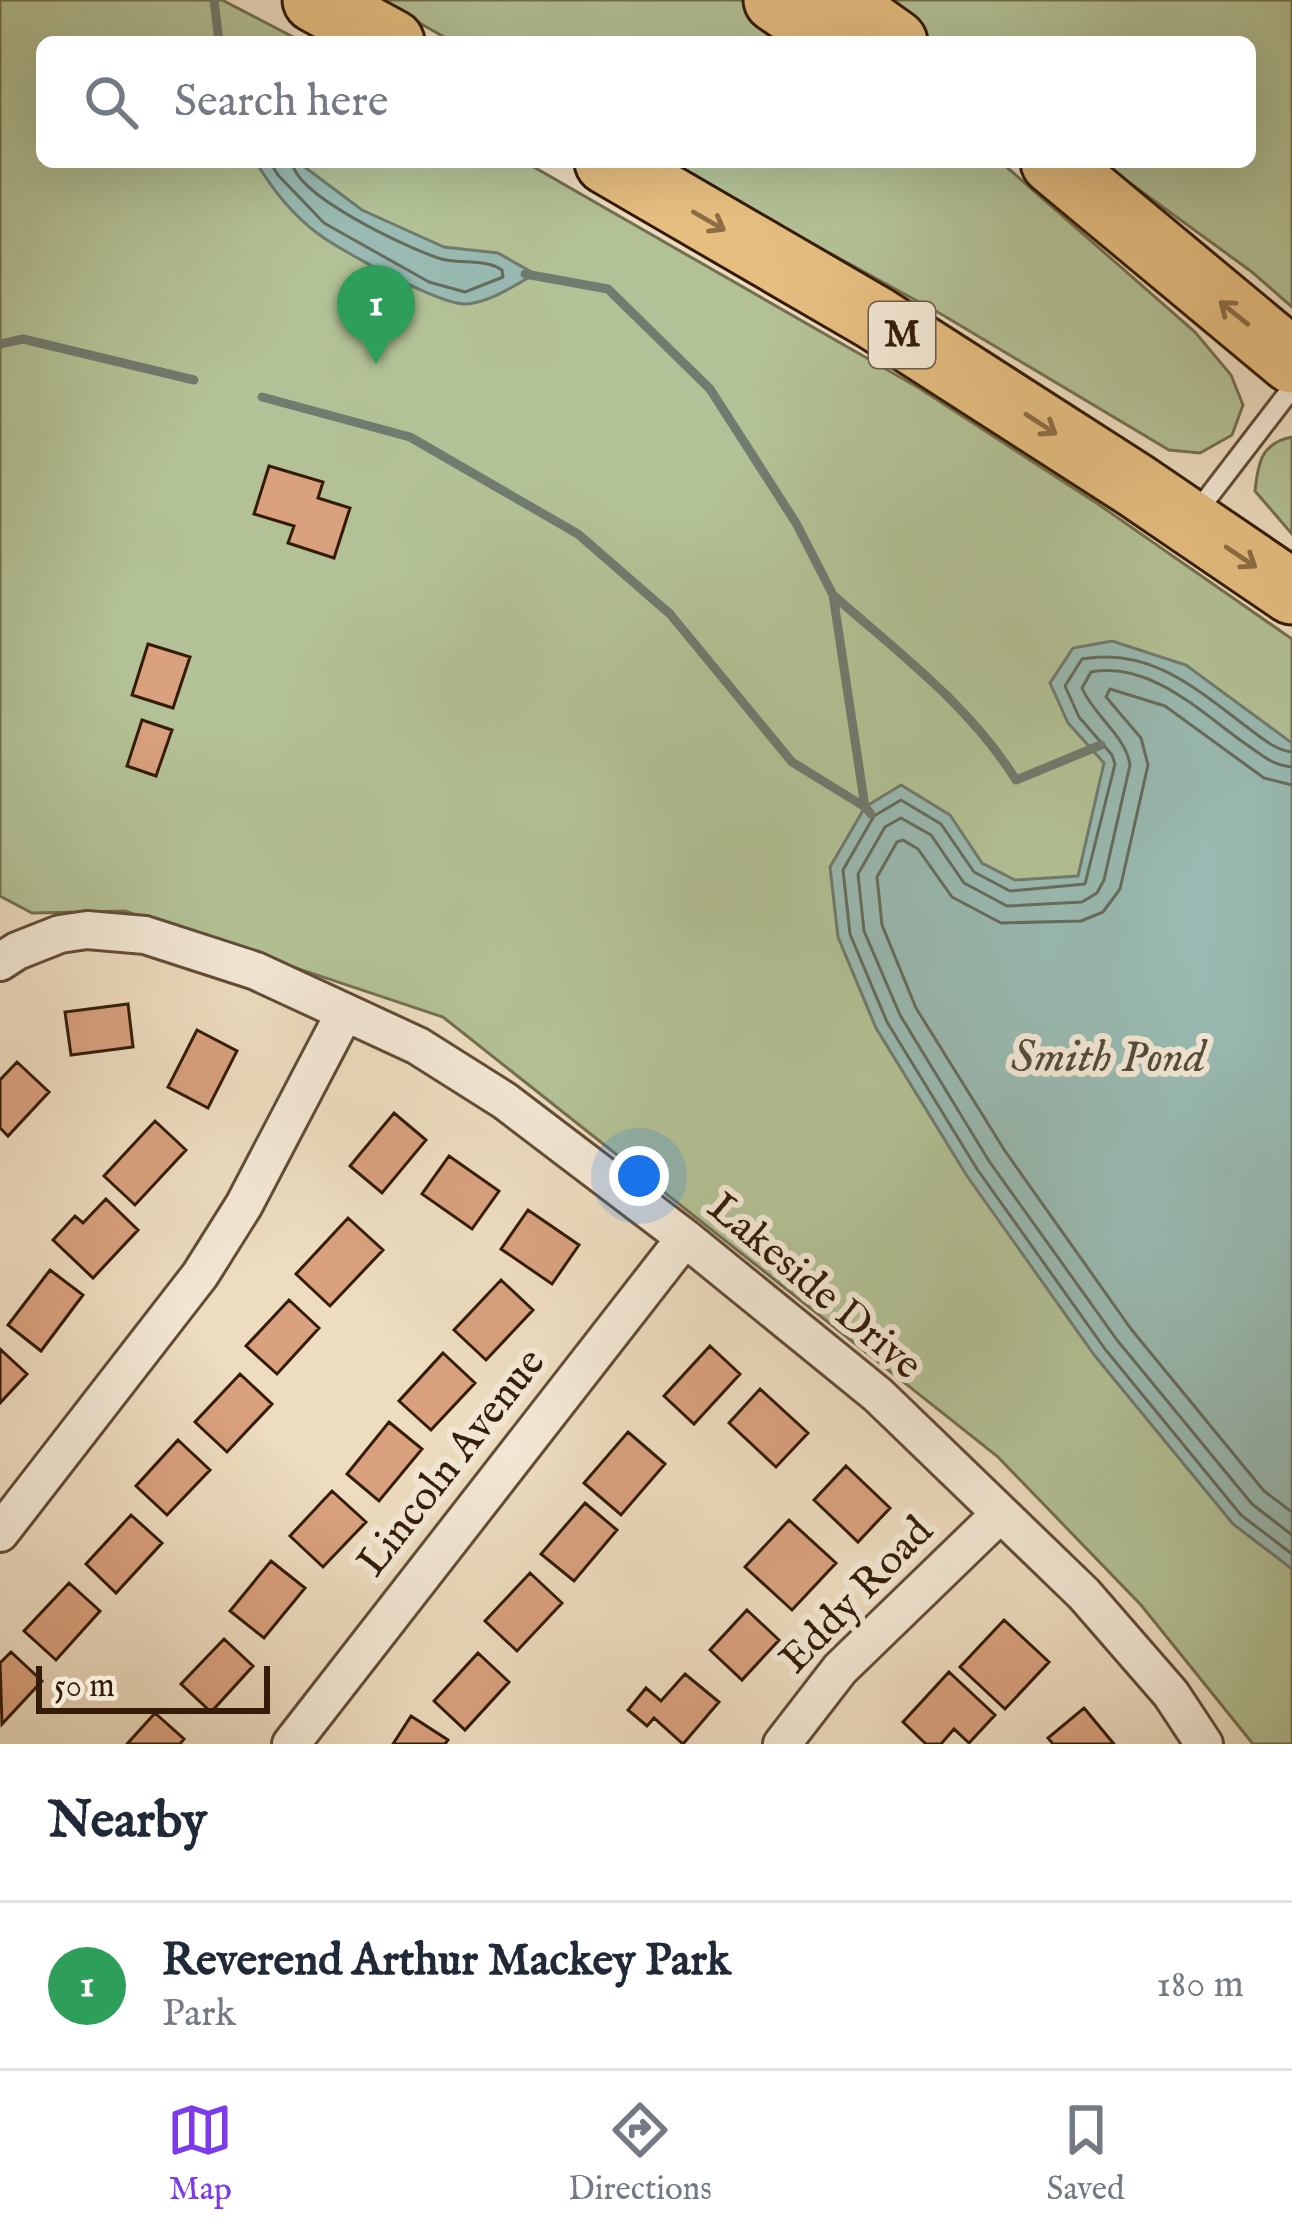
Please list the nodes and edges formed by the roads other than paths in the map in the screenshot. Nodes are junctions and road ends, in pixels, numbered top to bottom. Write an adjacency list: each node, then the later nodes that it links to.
1 (315, 0): 4 (highway)
2 (776, 0): 5 (highway)
3 (836, 0): 6 (highway)
4 (381, 36)
5 (829, 36)
6 (887, 36)
7 (618, 168): 13 (highway, M, one-way to 13)
8 (1025, 168): 10 (highway)
9 (1060, 168): 10 (highway)
10 (1175, 265): 11 (highway, one-way to 10)
11 (1292, 361)
12 (1292, 388): 13 (lane)
13 (1189, 521): 14 (highway, M, one-way to 14)
14 (1292, 592)
15 (0, 962): 16 (street, Lakeside Drive)
16 (344, 1014): 17 (street, Lakeside Drive); 19 (street)
17 (685, 1238): 18 (street, Lakeside Drive); 20 (street, Lincoln Avenue)
18 (1000, 1514): 21 (street, Eddy Road); 22 (street, Lakeside Drive)
19 (0, 1533)
20 (291, 1744)
21 (782, 1744)
22 (1204, 1744)

